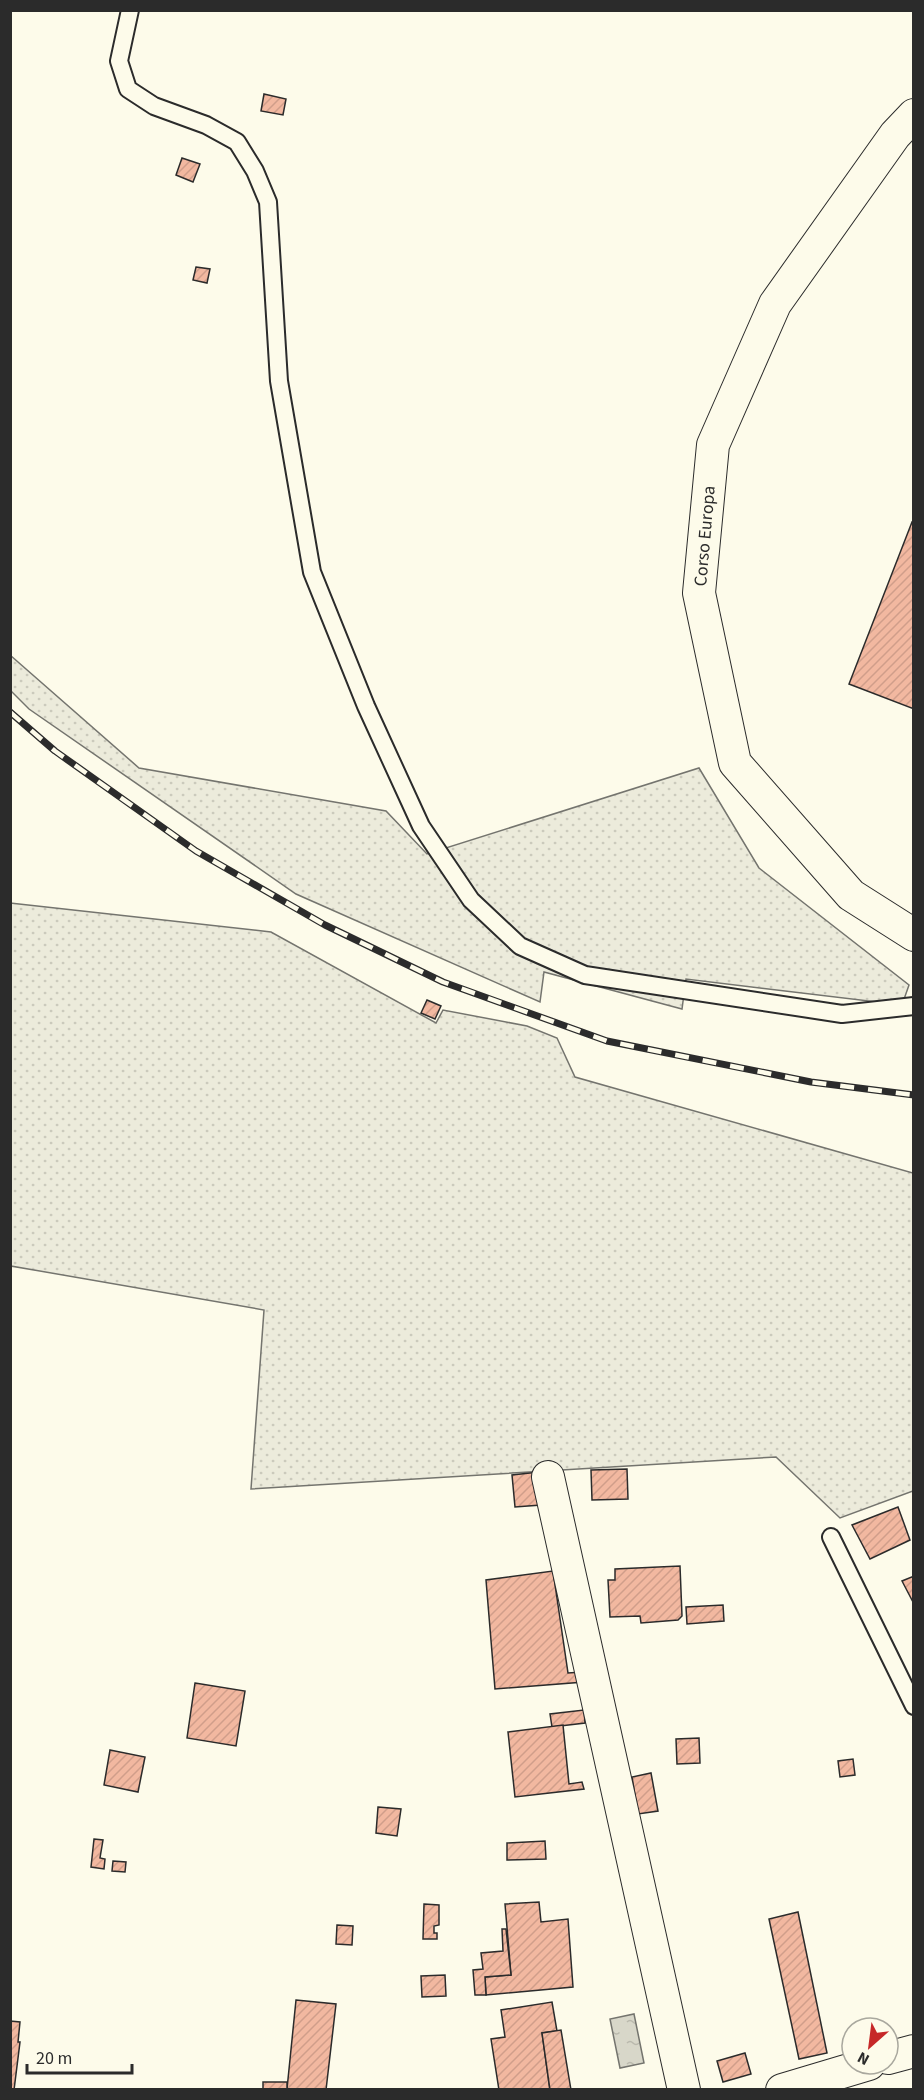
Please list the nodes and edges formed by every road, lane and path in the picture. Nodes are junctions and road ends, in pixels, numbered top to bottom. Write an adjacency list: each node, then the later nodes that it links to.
1 (130, 10): 4 (lane)
2 (914, 115): 3 (street, Corso Europa)
3 (914, 935)
4 (914, 1006)
5 (548, 1477): 9 (street)
6 (831, 1537): 7 (lane)
7 (914, 1706)
8 (840, 2073): 10 (street)
9 (684, 2090)
10 (782, 2090)

